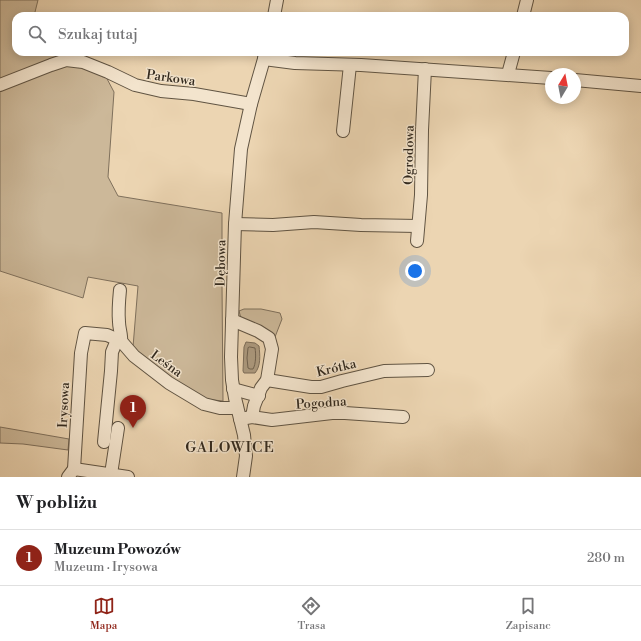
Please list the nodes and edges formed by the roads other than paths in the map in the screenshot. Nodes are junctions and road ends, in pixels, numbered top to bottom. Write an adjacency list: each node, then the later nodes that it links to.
1 (277, 0): 3 (street)
2 (527, 0): 4 (street)
3 (275, 12)
4 (524, 12)
5 (265, 56): 15 (street, Dębowa)
6 (269, 56): 8 (street)
7 (513, 56): 10 (street)
8 (350, 65): 9 (street); 16 (street)
9 (425, 69): 10 (street); 18 (street, Ogrodowa)
10 (508, 74): 11 (street)
11 (545, 77)
12 (581, 81): 14 (street)
13 (0, 85): 15 (street, Parkowa)
14 (641, 86)
15 (251, 104): 17 (street, Dębowa)
16 (343, 130)
17 (235, 224): 18 (street); 21 (street, Dębowa)
18 (418, 226): 19 (street, Ogrodowa)
19 (417, 241)
20 (120, 290): 22 (street)
21 (232, 320): 24 (street); 25 (street, Dębowa)
22 (119, 340): 27 (street, Leśna); 31 (street); 32 (street, Irysowa)
23 (428, 370): 24 (street, Krótka)
24 (267, 380): 26 (street)
25 (234, 388): 26 (street); 27 (street, Dębowa)
26 (258, 396): 28 (street)
27 (237, 407): 28 (street, Dębowa)
28 (246, 418): 29 (street, Pogodna); 35 (street, Dębowa)
29 (403, 418)
30 (118, 428): 33 (street)
31 (104, 442)
32 (71, 473): 33 (street)
33 (111, 474): 34 (street)
34 (128, 477)
35 (243, 477)

